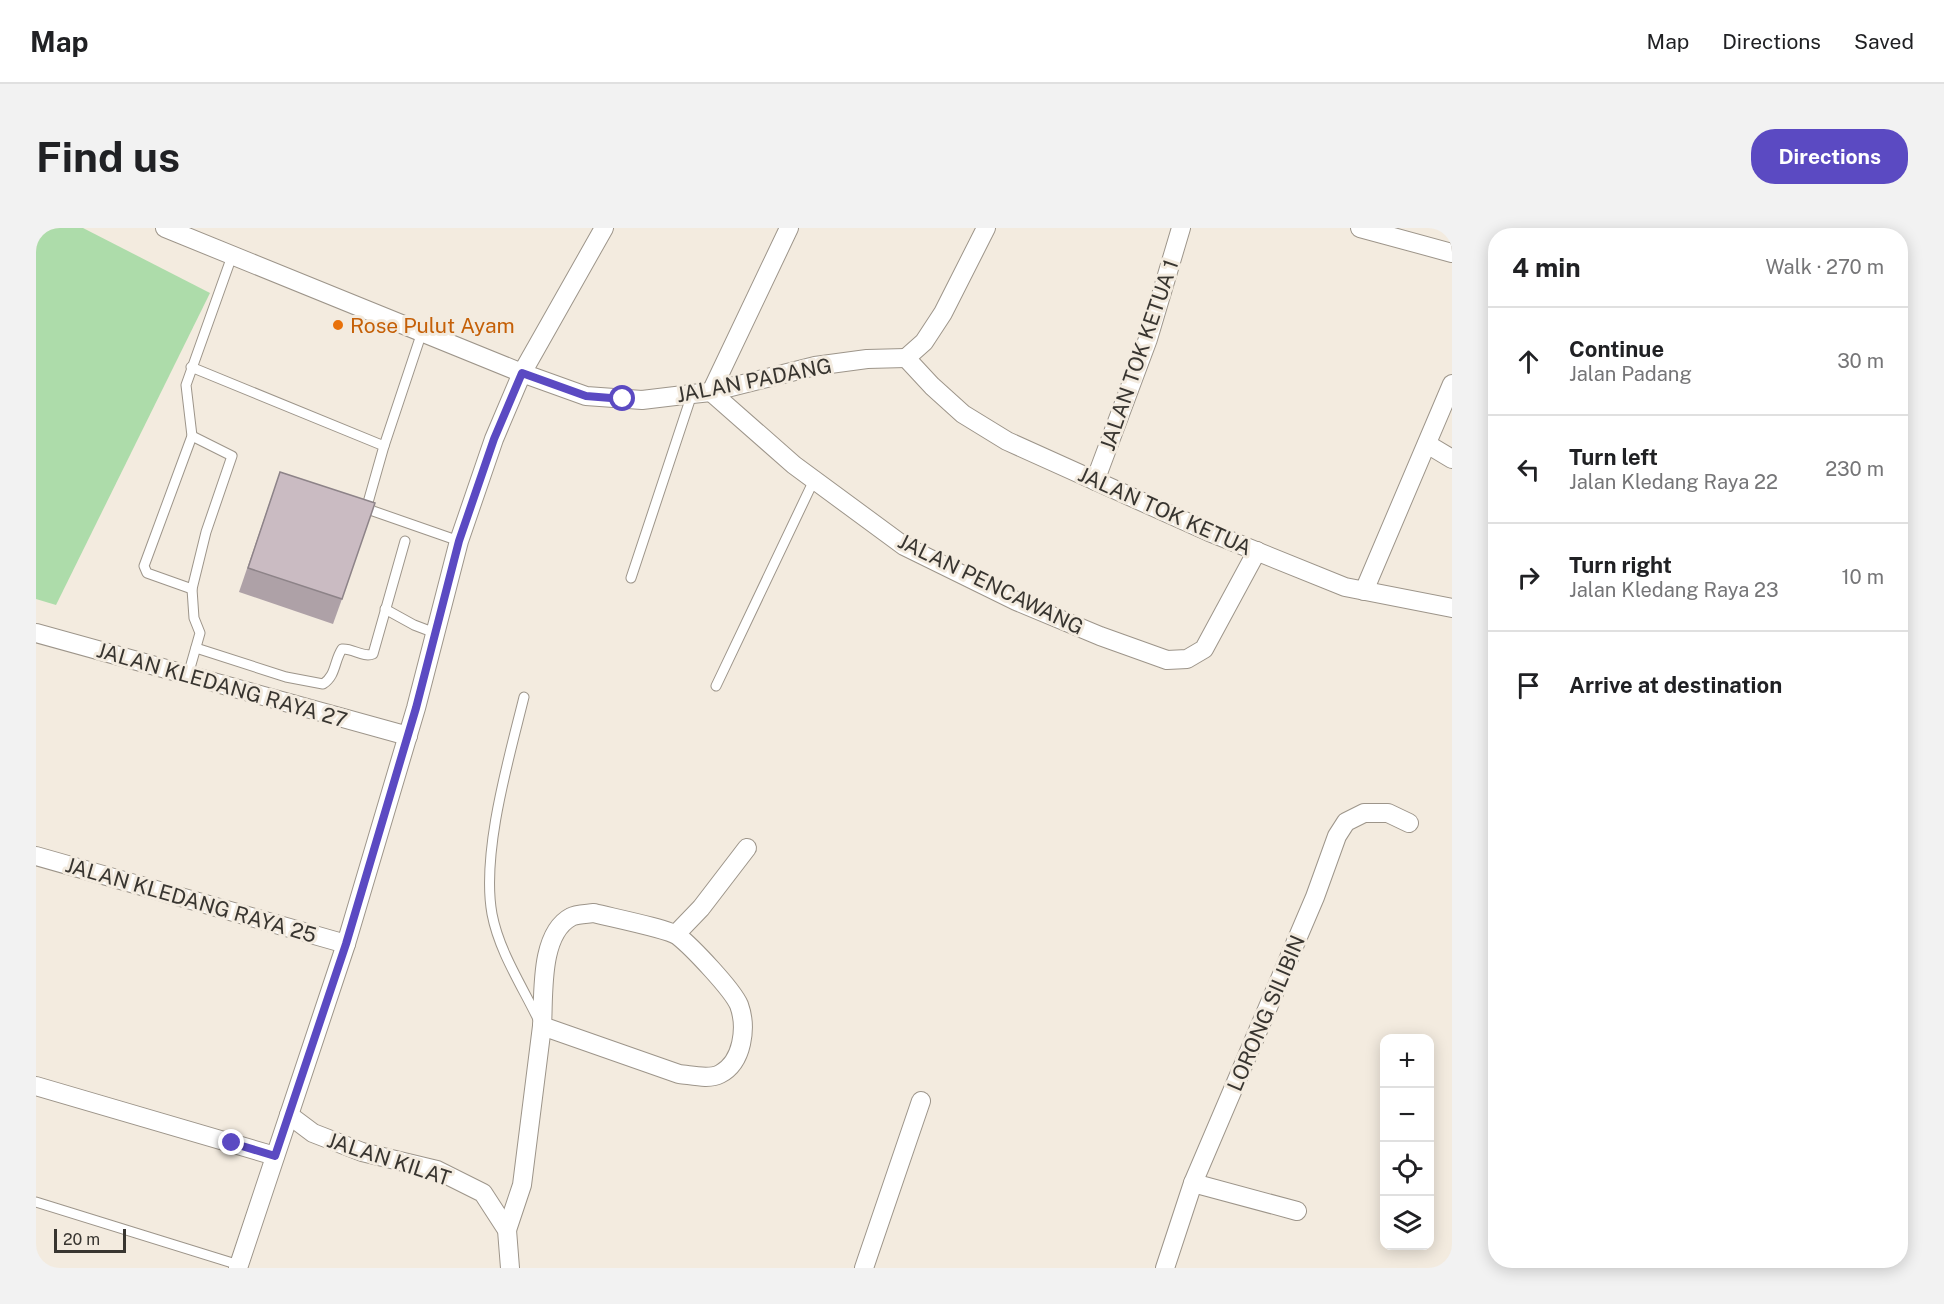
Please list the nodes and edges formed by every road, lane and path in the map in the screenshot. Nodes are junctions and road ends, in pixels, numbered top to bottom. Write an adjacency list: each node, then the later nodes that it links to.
1 (165, 228): 8 (street, JALAN PADANG)
2 (604, 228): 12 (street)
3 (789, 228): 14 (street)
4 (986, 228): 10 (street)
5 (1360, 228): 7 (street)
6 (1177, 230): 21 (street, JALAN TOK KETUA 1)
7 (1452, 253)
8 (232, 256): 9 (street, JALAN PADANG); 11 (lane)
9 (422, 332): 12 (street, JALAN PADANG); 18 (lane)
10 (906, 358): 14 (street, JALAN PADANG); 21 (street, JALAN TOK KETUA)
11 (191, 367): 16 (lane); 18 (lane)
12 (522, 373): 15 (street, JALAN PADANG); 23 (street)
13 (1452, 384): 17 (street)
14 (711, 392): 15 (street, JALAN PADANG); 20 (street, JALAN PENCAWANG)
15 (692, 394): 25 (lane)
16 (192, 436): 26 (lane); 26 (lane)
17 (1427, 444): 19 (street); 27 (street)
18 (384, 446): 23 (lane)
19 (1452, 459)
20 (814, 480): 24 (street, JALAN PENCAWANG); 34 (lane)
21 (1095, 481): 24 (street, JALAN TOK KETUA)
22 (405, 541): 29 (lane)
23 (459, 541): 31 (street)
24 (1257, 551): 27 (street, JALAN TOK KETUA)
25 (631, 578)
26 (192, 589): 32 (lane)
27 (1364, 591): 28 (street, JALAN TOK KETUA)
28 (1452, 608)
29 (385, 609): 31 (lane); 32 (lane)
30 (36, 633): 33 (street, JALAN KLEDANG RAYA 27)
31 (435, 633): 36 (street)
32 (196, 648): 33 (lane)
33 (188, 675): 36 (street, JALAN KLEDANG RAYA 27)
34 (716, 686)
35 (524, 697): 42 (lane)
36 (408, 736): 41 (street)
37 (1409, 823): 47 (street, LORONG SILIBIN)
38 (747, 848): 40 (street)
39 (36, 856): 41 (street, JALAN KLEDANG RAYA 25)
40 (676, 934): 42 (street); 42 (street)
41 (346, 944): 45 (street)
42 (542, 1026): 50 (street)
43 (36, 1086): 46 (street)
44 (921, 1101): 53 (street)
45 (290, 1115): 46 (street); 50 (street, JALAN KILAT)
46 (275, 1156): 51 (street)
47 (1192, 1183): 49 (street); 54 (street, LORONG SILIBIN)
48 (36, 1202): 51 (lane)
49 (1297, 1211)
50 (507, 1230): 52 (street, JALAN KILAT)
51 (239, 1266)
52 (510, 1268)
53 (864, 1268)
54 (1165, 1268)

